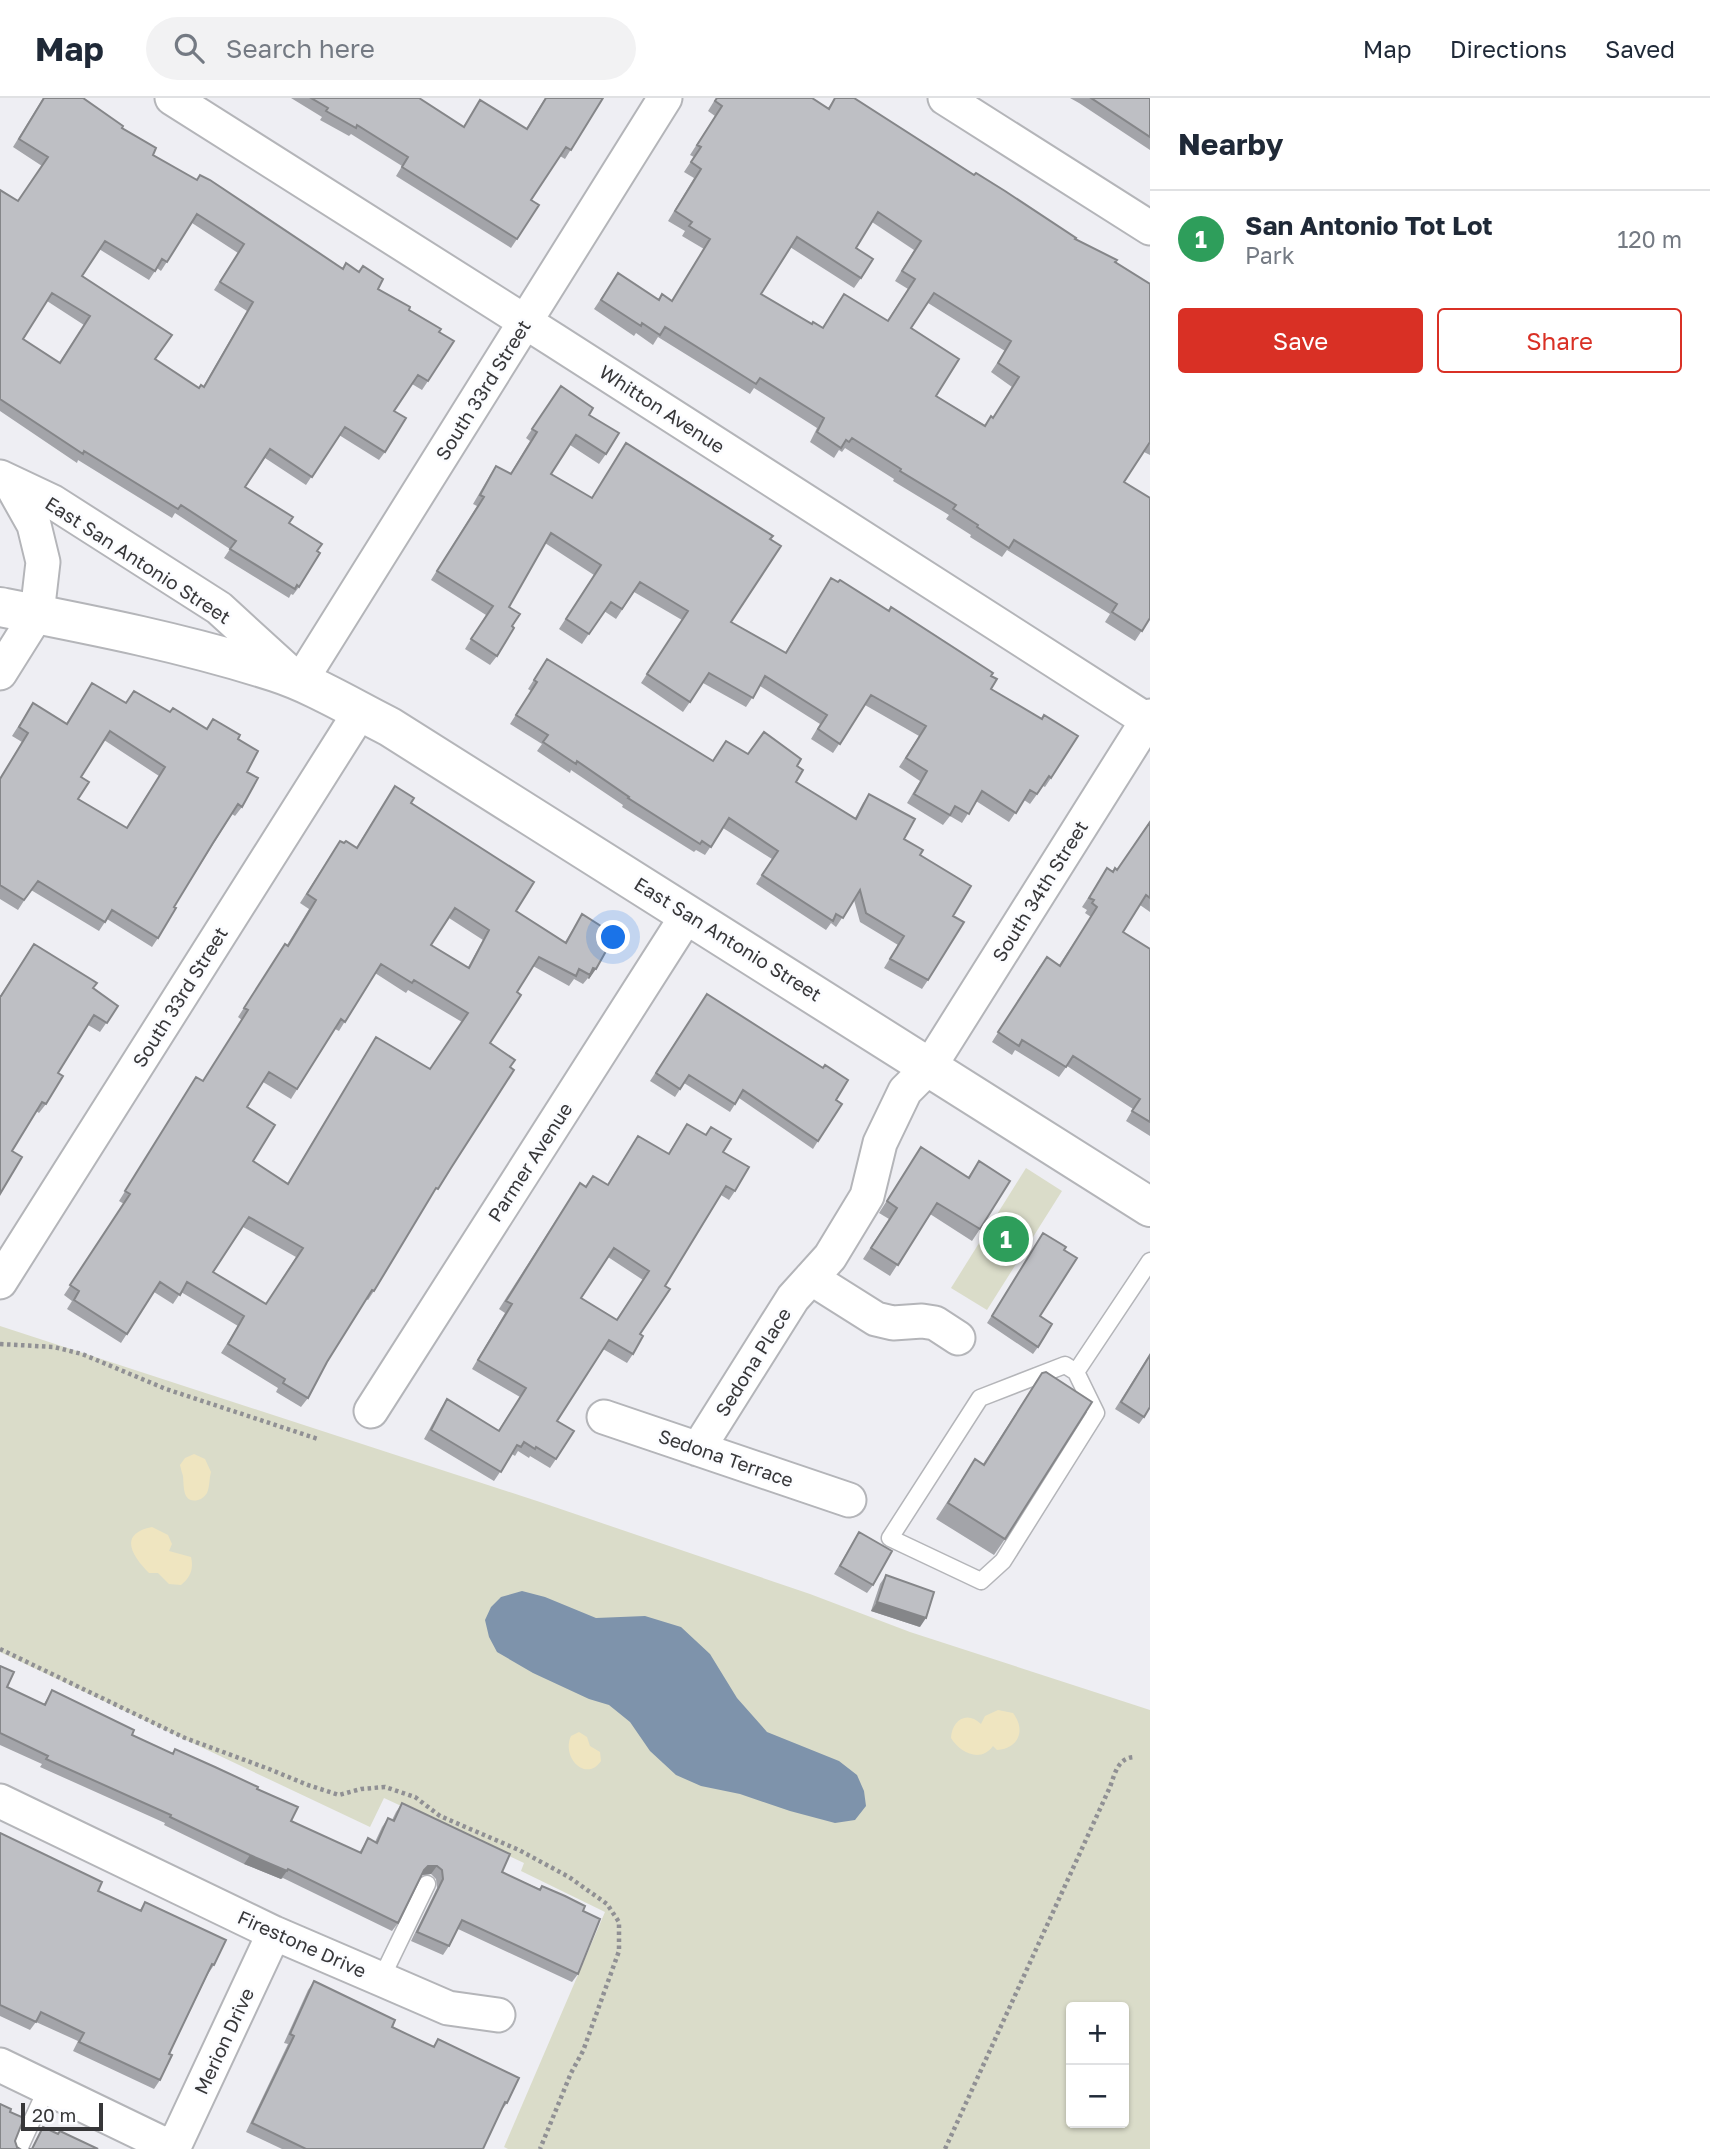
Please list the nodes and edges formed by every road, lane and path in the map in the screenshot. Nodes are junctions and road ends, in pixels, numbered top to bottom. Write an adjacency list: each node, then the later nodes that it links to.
1 (172, 98): 5 (street, Whitton Avenue)
2 (665, 98): 5 (street, South 33rd Street)
3 (945, 98): 4 (street)
4 (1150, 228)
5 (526, 322): 9 (street, South 33rd Street); 11 (street, Whitton Avenue)
6 (6, 480): 7 (street); 9 (street, East San Antonio Street)
7 (18, 611): 8 (street); 9 (street, East San Antonio Street)
8 (0, 673)
9 (300, 682): 10 (street, East San Antonio Street)
10 (360, 712): 12 (street, East San Antonio Street); 17 (street, South 33rd Street)
11 (1149, 719): 13 (street, South 34th Street)
12 (688, 914): 13 (street, East San Antonio Street); 21 (street, Parmer Avenue)
13 (930, 1066): 14 (street, East San Antonio Street); 16 (street, Sedona Place)
14 (1150, 1207)
15 (1150, 1261): 20 (lane)
16 (811, 1278): 18 (street); 24 (street, Sedona Place)
17 (0, 1282)
18 (958, 1338)
19 (0, 1343): 23 (path)
20 (1076, 1372): 20 (lane)
21 (371, 1411)
22 (604, 1417): 24 (street, Sedona Terrace)
23 (318, 1439)
24 (698, 1449): 25 (street, Sedona Terrace)
25 (849, 1500)
26 (0, 1649): 37 (path)
27 (1135, 1757): 38 (path)
28 (0, 1801): 30 (street, Firestone Drive)
29 (427, 1884): 31 (lane)
30 (274, 1933): 31 (street, Firestone Drive); 36 (street, Merion Drive)
31 (382, 1979): 32 (street, Firestone Drive)
32 (498, 2015)
33 (0, 2065): 34 (street)
34 (47, 2088): 35 (lane); 36 (street)
35 (19, 2149)
36 (174, 2149)
37 (540, 2149)
38 (945, 2149)

